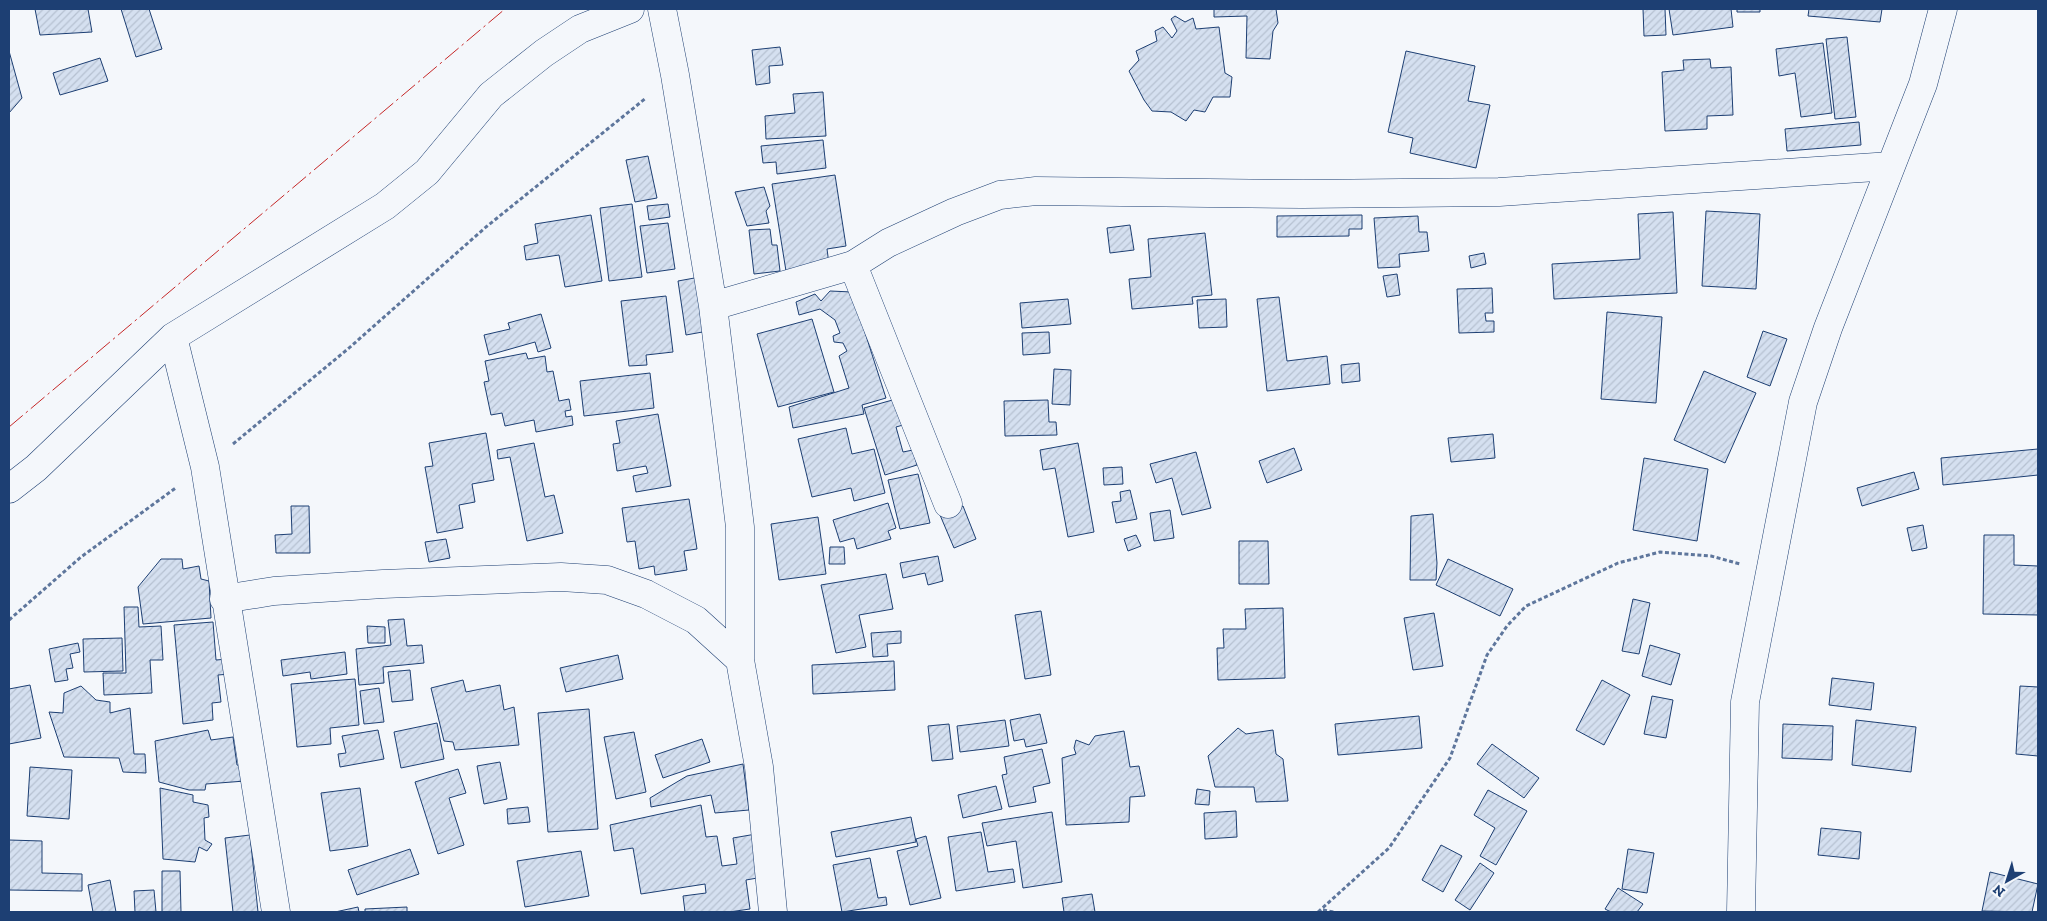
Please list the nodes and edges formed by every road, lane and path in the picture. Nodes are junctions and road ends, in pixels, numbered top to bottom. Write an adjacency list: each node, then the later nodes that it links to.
1 (630, 9): 8 (street)
2 (662, 9): 4 (street)
3 (1943, 9): 5 (street)
4 (675, 75): 7 (street); 9 (path)
5 (1891, 166): 6 (street); 12 (street)
6 (853, 265): 7 (street); 11 (street)
7 (713, 306): 15 (street)
8 (173, 337): 9 (street); 10 (street)
9 (205, 467): 13 (street); 14 (path)
10 (9, 489)
11 (948, 504)
12 (1770, 573): 16 (path); 21 (street)
13 (224, 598): 15 (street); 17 (street)
14 (9, 620)
15 (740, 660): 18 (street)
16 (1322, 910): 19 (path); 20 (path)
17 (276, 912)
18 (773, 912)
19 (1318, 912)
20 (1334, 912)
21 (1741, 912)

